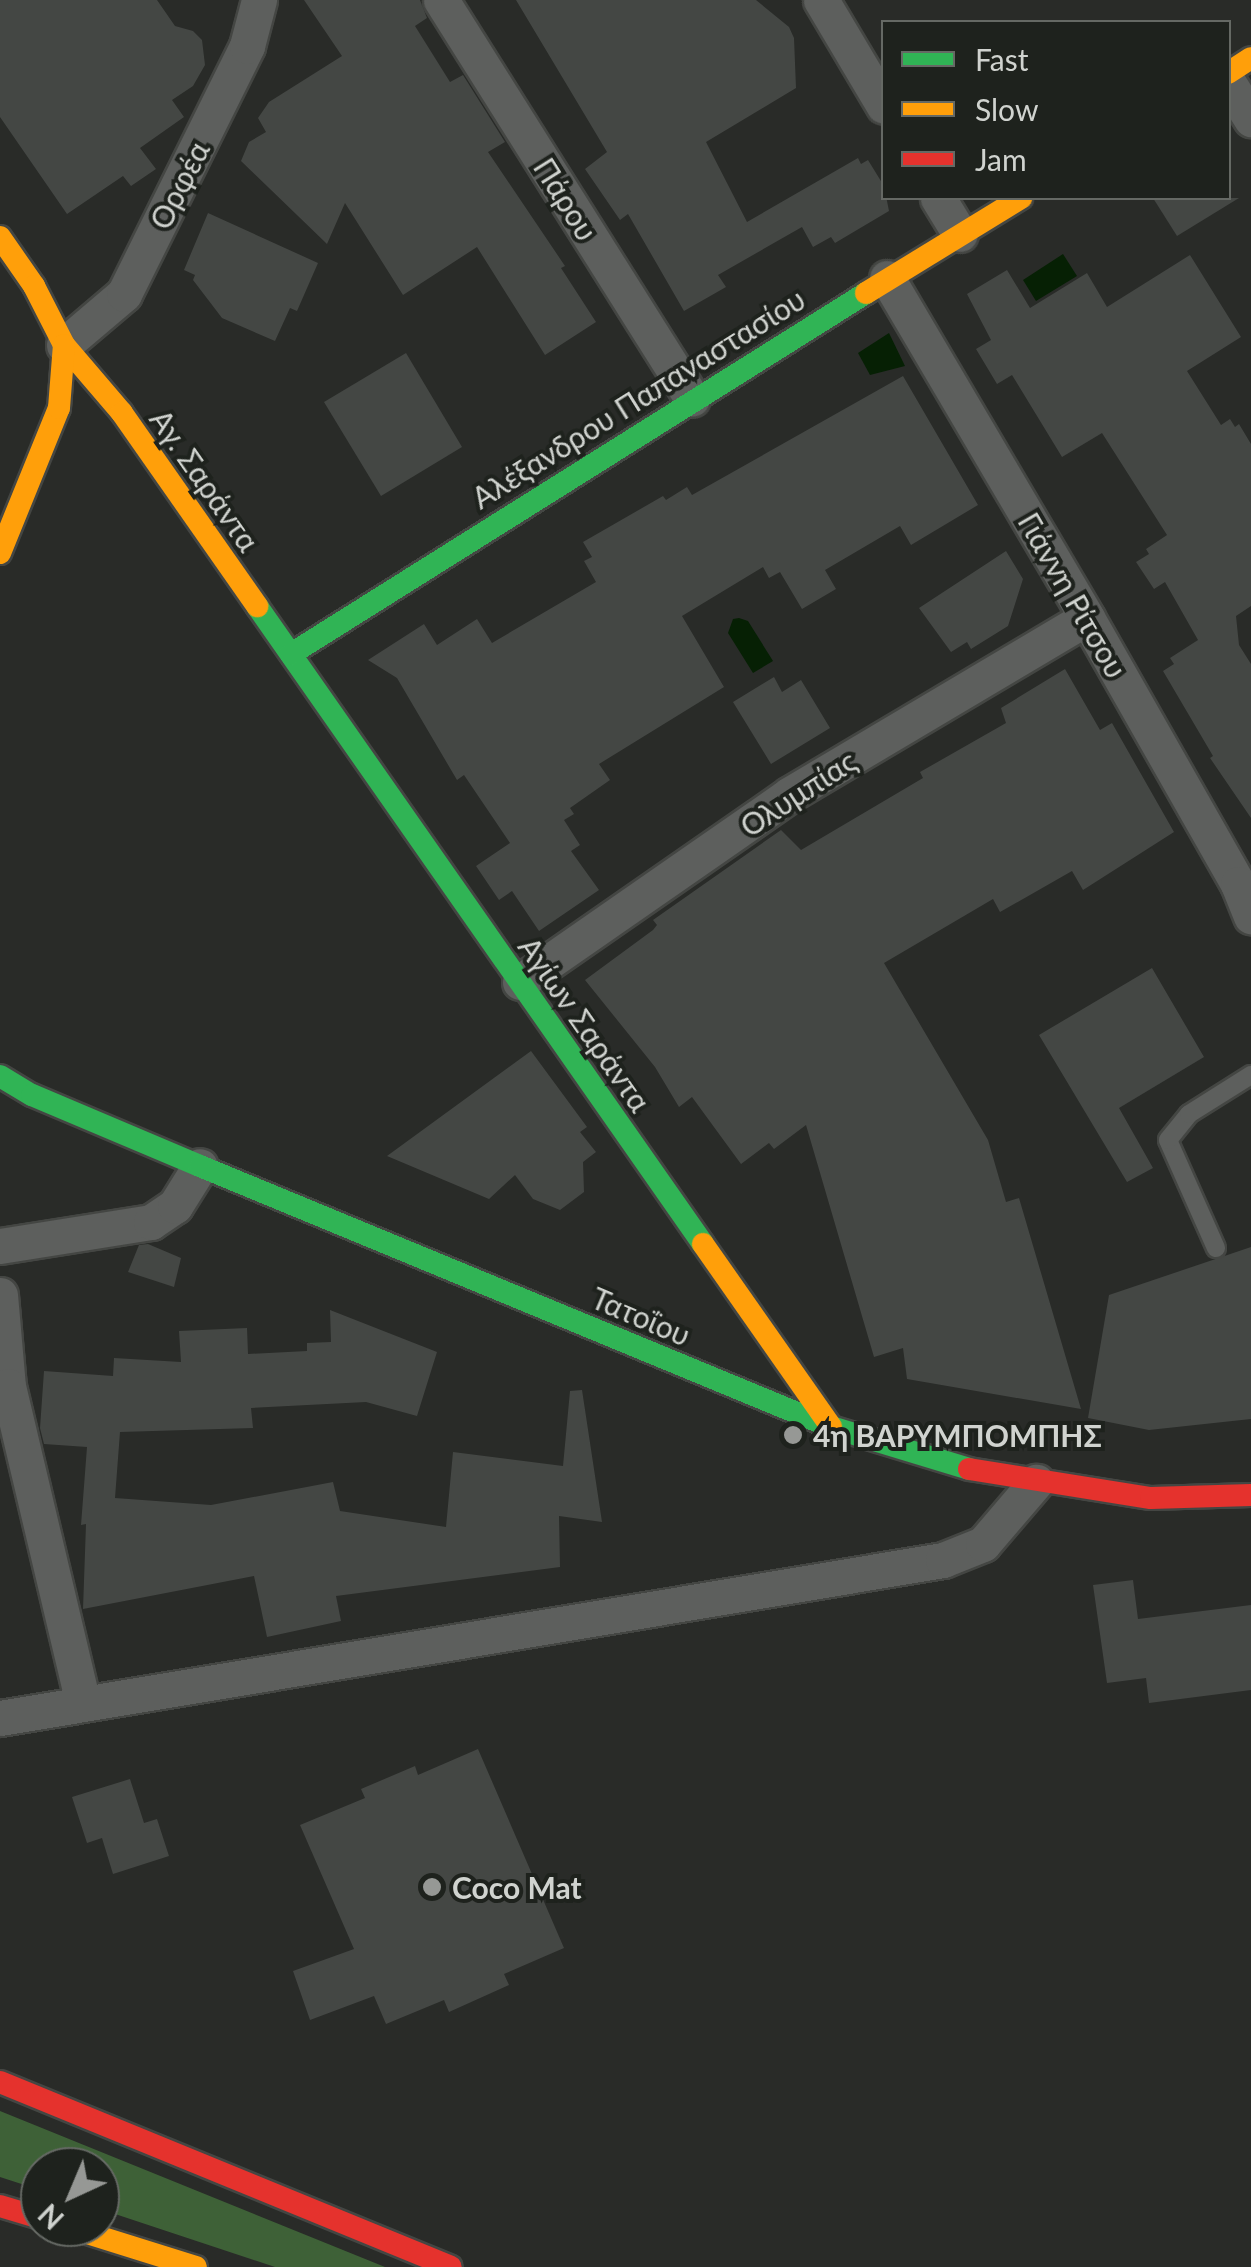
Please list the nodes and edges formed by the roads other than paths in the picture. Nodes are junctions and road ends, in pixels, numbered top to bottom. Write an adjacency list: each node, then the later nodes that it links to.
1 (441, 0): 13 (street, Πάρου)
2 (821, 0): 5 (street)
3 (246, 5): 12 (street, Ορφέα)
4 (1231, 87): 6 (street)
5 (881, 101)
6 (1251, 119)
7 (939, 200): 9 (street)
8 (1018, 200): 9 (main road, Αλέξανδρου Παπαναστασίου)
9 (960, 234): 11 (main road, Αλέξανδρου Παπαναστασίου)
10 (0, 238): 12 (main road)
11 (887, 278): 13 (main road, Αλέξανδρου Παπαναστασίου); 15 (street, Γιάννη Ρίτσου)
12 (64, 345): 14 (main road); 16 (main road, Αγ. Σαράντα)
13 (692, 399): 16 (main road, Αλέξανδρου Παπαναστασίου)
14 (1, 549)
15 (1087, 618): 17 (street, Γιάννη Ρίτσου); 19 (street, Ολυμπίας)
16 (290, 654): 19 (main road, Αγίων Σαράντα)
17 (1244, 880): 18 (street, Γιάννη Ρίτσου)
18 (1251, 917)
19 (520, 982): 28 (main road, Αγίων Σαράντα)
20 (1251, 1075): 26 (lane)
21 (0, 1076): 23 (main road, Τατοΐου)
22 (0, 1088): 23 (main road, Τατοΐου)
23 (32, 1095): 24 (main road, Τατοΐου)
24 (200, 1166): 25 (street); 28 (main road, Τατοΐου)
25 (0, 1246)
26 (1216, 1248)
27 (0, 1294): 31 (street)
28 (831, 1428): 29 (main road, Τατοΐου)
29 (1036, 1482): 30 (main road, Τατοΐου); 31 (street)
30 (1251, 1495)
31 (82, 1703): 32 (street)
32 (0, 1718)
33 (0, 2082): 36 (main road)
34 (120, 2243): 35 (main road)
35 (196, 2267)
36 (450, 2267)

